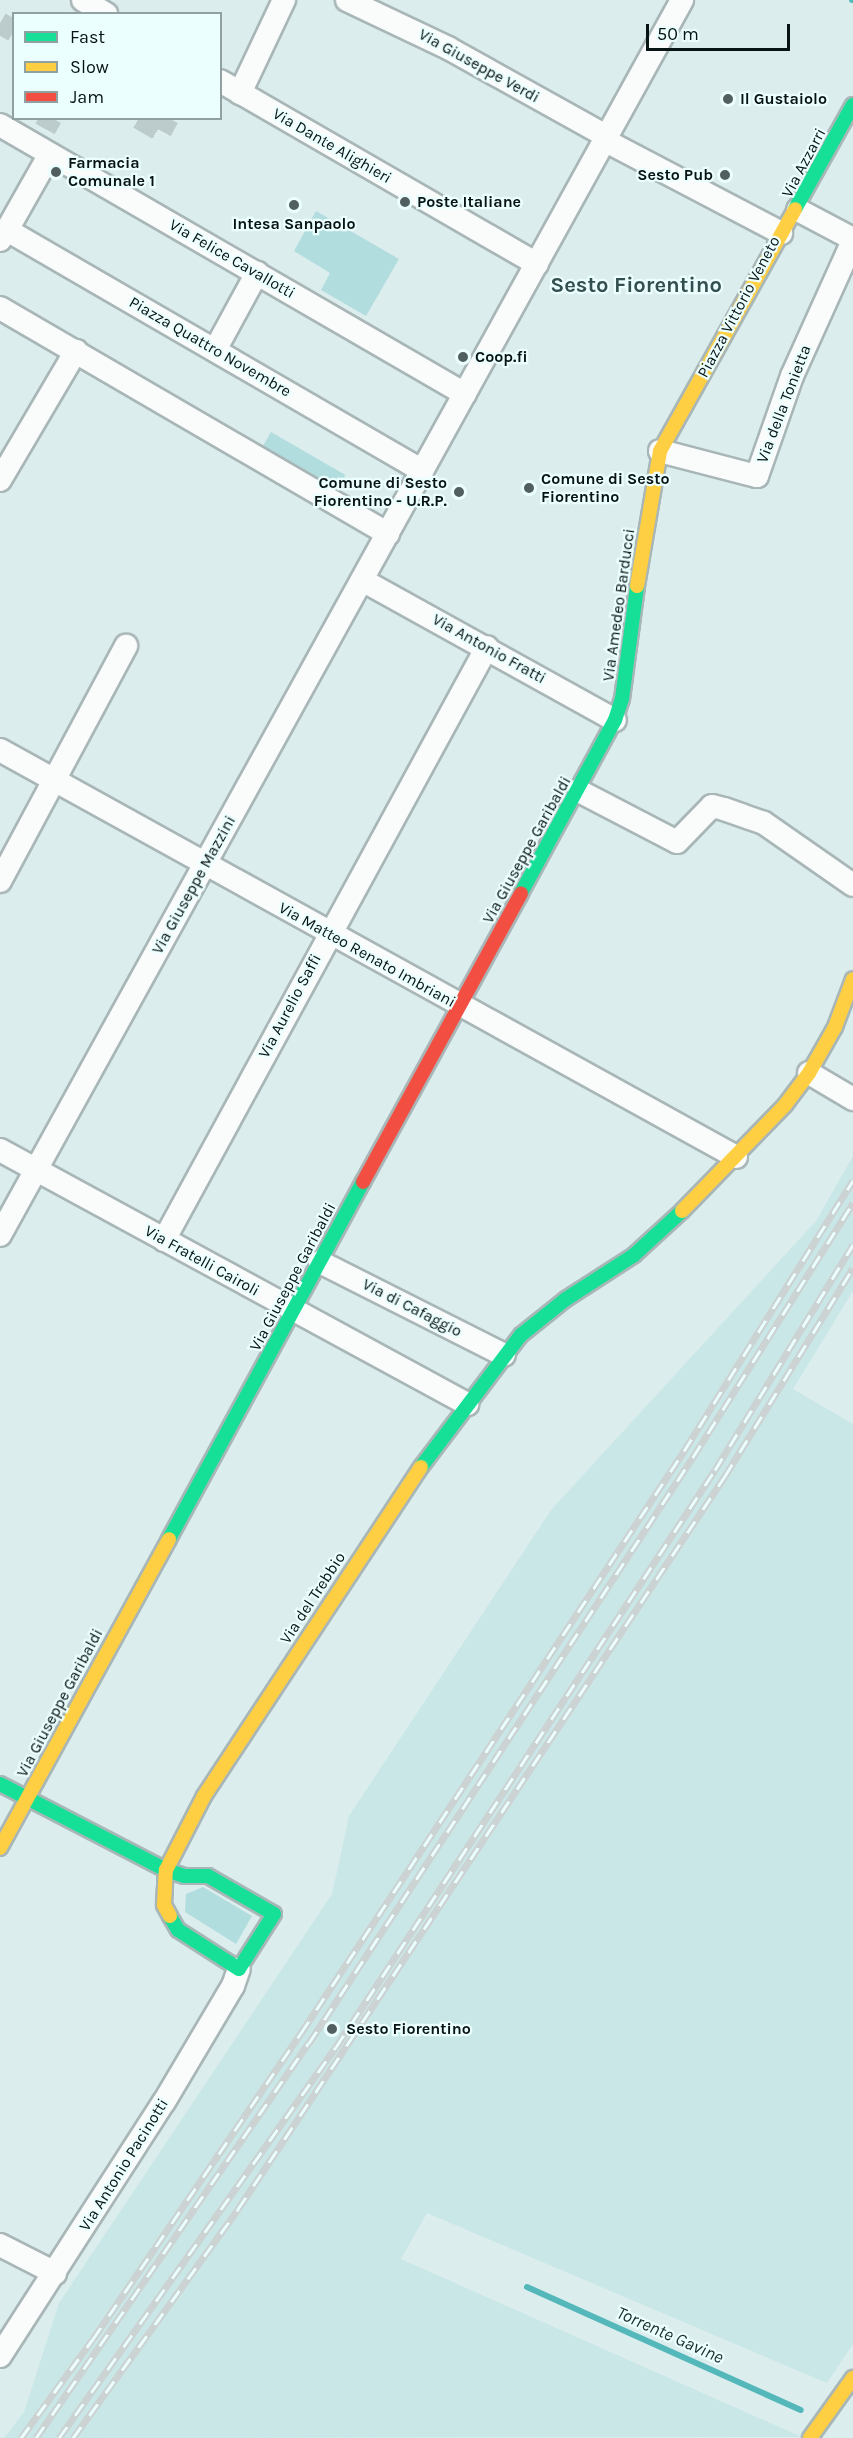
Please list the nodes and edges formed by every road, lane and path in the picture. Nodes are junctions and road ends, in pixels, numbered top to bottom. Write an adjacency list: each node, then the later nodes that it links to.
1 (83, 0): 5 (street)
2 (284, 0): 7 (street)
3 (347, 0): 10 (street, Via Giuseppe Verdi)
4 (682, 0): 10 (street)
5 (103, 12)
6 (222, 82): 7 (street, Via Dante Alighieri)
7 (240, 93): 16 (street, Via Dante Alighieri)
8 (853, 105): 12 (street, Via Azzarri)
9 (0, 125): 11 (street, Via Felice Cavallotti)
10 (607, 139): 13 (street, Piazza Vittorio Veneto); 16 (street)
11 (43, 143): 14 (street); 17 (street, Via Felice Cavallotti)
12 (798, 210): 13 (street, Via Azzarri); 15 (street)
13 (781, 233): 22 (street, Piazza Vittorio Veneto)
14 (4, 235): 19 (street, Piazza Quattro Novembre)
15 (853, 240): 22 (street, Via della Tonietta)
16 (537, 264): 21 (street)
17 (257, 273): 19 (street); 21 (street, Via Felice Cavallotti)
18 (0, 308): 20 (street)
19 (215, 350): 23 (street, Piazza Quattro Novembre)
20 (76, 351): 24 (street); 26 (street)
21 (465, 394): 23 (street, Via Giuseppe Mazzini)
22 (660, 450): 25 (street, Piazza Vittorio Veneto)
23 (422, 471): 26 (street, Via Giuseppe Mazzini)
24 (0, 480)
25 (650, 493): 30 (street, Via Amedeo Barducci)
26 (388, 534): 27 (street, Via Giuseppe Mazzini)
27 (362, 580): 29 (street, Via Antonio Fratti); 34 (street, Via Giuseppe Mazzini)
28 (126, 646): 32 (street)
29 (487, 647): 30 (street, Via Antonio Fratti); 37 (street, Via Aurelio Saffi)
30 (615, 720): 33 (street, Via Giuseppe Garibaldi)
31 (0, 750): 32 (street, Via Matteo Renato Imbriani)
32 (53, 780): 34 (street, Via Matteo Renato Imbriani); 35 (street)
33 (579, 791): 36 (street); 39 (street, Via Giuseppe Garibaldi)
34 (205, 865): 37 (street, Via Matteo Renato Imbriani); 44 (street, Via Giuseppe Mazzini)
35 (0, 881)
36 (853, 885)
37 (330, 933): 39 (street, Via Matteo Renato Imbriani); 46 (street, Via Aurelio Saffi)
38 (853, 980): 40 (street, Via del Trebbio)
39 (460, 1006): 43 (street, Via Matteo Renato Imbriani); 47 (street, Via Giuseppe Garibaldi)
40 (809, 1073): 41 (street); 43 (street, Via del Trebbio)
41 (853, 1099)
42 (0, 1150): 44 (street, Via Fratelli Cairoli)
43 (736, 1157): 49 (street, Via del Trebbio)
44 (37, 1170): 45 (street, Via Giuseppe Mazzini); 46 (street, Via Fratelli Cairoli)
45 (0, 1235)
46 (164, 1240): 48 (street, Via Fratelli Cairoli)
47 (320, 1262): 48 (street, Via Giuseppe Garibaldi); 49 (street, Via di Cafaggio)
48 (293, 1312): 50 (street, Via Fratelli Cairoli); 52 (street, Via Giuseppe Garibaldi)
49 (504, 1355): 50 (street, Via del Trebbio)
50 (468, 1404): 54 (street, Via del Trebbio)
51 (0, 1785): 52 (street)
52 (27, 1799): 53 (street, Via Giuseppe Garibaldi); 54 (street)
53 (0, 1848)
54 (166, 1870): 55 (street); 55 (street)
55 (239, 1969): 57 (street, Via Antonio Pacinotti)
56 (0, 2245): 57 (street)
57 (55, 2273): 58 (street, Via Antonio Pacinotti)
58 (0, 2356)
59 (853, 2378): 60 (street)
60 (810, 2438)

